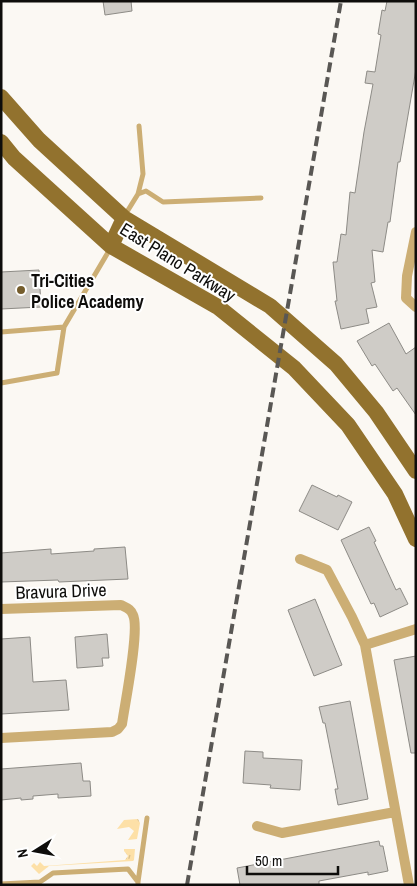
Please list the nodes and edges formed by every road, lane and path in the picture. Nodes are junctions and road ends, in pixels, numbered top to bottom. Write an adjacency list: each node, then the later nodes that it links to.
1 (1, 97): 7 (main road, East Plano Parkway)
2 (139, 126): 5 (lane)
3 (1, 142): 4 (main road, East Plano Parkway)
4 (8, 155): 9 (main road, East Plano Parkway)
5 (138, 194): 6 (lane); 7 (lane)
6 (261, 198)
7 (124, 218): 9 (main road); 14 (main road, East Plano Parkway)
8 (416, 232): 10 (street)
9 (111, 246): 11 (lane); 15 (main road, East Plano Parkway)
10 (416, 307)
11 (64, 327): 12 (lane); 13 (lane)
12 (1, 332)
13 (1, 383)
14 (416, 471)
15 (416, 539)
16 (300, 559): 19 (street)
17 (1, 608): 20 (street, Bravura Drive)
18 (416, 629): 19 (street)
19 (365, 645): 21 (street)
20 (1, 738)
21 (395, 812): 23 (street); 26 (street)
22 (147, 818): 25 (lane)
23 (257, 826)
24 (1, 884): 25 (lane)
25 (138, 884)
26 (409, 885)

